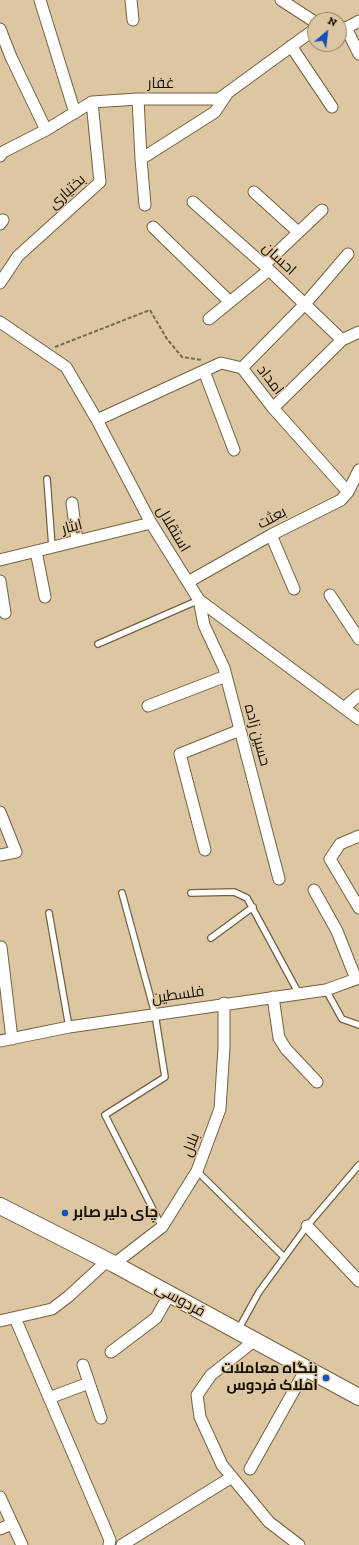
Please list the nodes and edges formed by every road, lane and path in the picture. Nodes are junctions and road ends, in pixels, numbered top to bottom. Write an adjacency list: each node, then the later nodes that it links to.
1 (40, 0): 17 (street)
2 (131, 0): 5 (street)
3 (282, 0): 4 (street)
4 (307, 17)
5 (133, 20)
6 (359, 22): 7 (street)
7 (347, 26)
8 (0, 28): 18 (street)
9 (307, 35): 11 (street, غفار)
10 (347, 35): 12 (street)
11 (291, 46): 13 (street, غفار); 16 (street)
12 (359, 54)
13 (228, 92): 14 (street, غفار); 20 (street)
14 (138, 99): 15 (street, غفار); 20 (street)
15 (92, 102): 17 (street, غفار); 29 (street, بختیاری)
16 (332, 107)
17 (75, 113): 18 (street, غفار)
18 (46, 130): 19 (street, غفار)
19 (1, 152)
20 (140, 158): 23 (street)
21 (254, 192): 26 (street)
22 (193, 202): 28 (street, احسان)
23 (145, 205)
24 (322, 210): 26 (street)
25 (153, 227): 30 (street)
26 (298, 232): 28 (street)
27 (348, 254): 31 (street)
28 (267, 268): 30 (street); 31 (street, احسان)
29 (0, 283)
30 (230, 302): 32 (street)
31 (305, 304): 35 (street, احسان); 38 (street)
32 (209, 319)
33 (0, 322): 36 (street, استقلال)
34 (359, 332): 35 (street)
35 (342, 340): 40 (street)
36 (43, 352): 37 (path); 41 (street, استقلال)
37 (222, 363): 38 (street, امداد); 39 (street)
38 (242, 368): 40 (street, امداد)
39 (204, 371): 41 (street); 42 (street)
40 (273, 408): 45 (street, امداد)
41 (97, 420): 47 (street, استقلال)
42 (234, 450)
43 (359, 470): 45 (street, بعثت)
44 (47, 479): 50 (lane)
45 (348, 492): 48 (street, بعثت)
46 (72, 502): 49 (street)
47 (151, 523): 49 (street, ایثار); 54 (street, استقلال)
48 (271, 535): 54 (street, بعثت); 55 (street)
49 (77, 541): 50 (street, ایثار)
50 (52, 548): 51 (street, ایثار)
51 (36, 551): 52 (street, ایثار); 57 (street)
52 (0, 560)
53 (0, 581): 59 (street)
54 (188, 582): 58 (street, استقلال)
55 (294, 589)
56 (330, 595): 60 (street)
57 (45, 597)
58 (199, 600): 61 (lane); 62 (street, حسین زاده); 65 (street, استقلال)
59 (5, 613)
60 (359, 639)
61 (98, 644)
62 (226, 676): 64 (street); 67 (street, حسین زاده)
63 (359, 696): 65 (street)
64 (148, 706)
65 (344, 708): 66 (street, استقلال)
66 (359, 719)
67 (240, 730): 70 (street); 72 (street, حسین زاده)
68 (0, 812): 71 (street)
69 (359, 836): 77 (street)
70 (205, 850)
71 (0, 855)
72 (279, 879)
73 (314, 890): 81 (street)
74 (122, 893): 86 (lane)
75 (191, 893): 76 (lane)
76 (252, 907): 79 (lane); 83 (lane)
77 (359, 908)
78 (49, 913): 88 (lane)
79 (211, 938)
80 (1, 947): 89 (street)
81 (358, 979): 82 (street, فلسطین)
82 (326, 990): 83 (street, فلسطین); 87 (lane)
83 (299, 994): 84 (street, فلسطین)
84 (273, 997): 85 (street, فلسطین); 91 (street)
85 (224, 1003): 86 (street, فلسطین); 93 (street, بلال)
86 (155, 1014): 88 (street, فلسطین); 96 (lane)
87 (359, 1025)
88 (69, 1026): 89 (street, فلسطین)
89 (12, 1039): 90 (street, فلسطین)
90 (0, 1042)
91 (317, 1082)
92 (359, 1165): 95 (lane)
93 (197, 1171): 96 (street, بلال); 97 (lane)
94 (0, 1206): 98 (main road, فردوسی)
95 (307, 1226): 97 (lane); 99 (street)
96 (162, 1227): 98 (street, بلال)
97 (284, 1257): 103 (lane)
98 (110, 1263): 100 (main road, فردوسی); 102 (street, بلال)
99 (359, 1282)
100 (169, 1295): 103 (main road, فردوسی); 105 (street)
101 (1, 1318): 102 (street, بلال)
102 (15, 1318): 110 (street)
103 (237, 1332): 104 (main road, فردوسی)
104 (254, 1341): 107 (main road, فردوسی); 113 (street)
105 (110, 1352)
106 (83, 1365): 108 (street)
107 (306, 1369): 109 (main road, فردوسی); 112 (street)
108 (89, 1383): 110 (street); 111 (street)
109 (359, 1397)
110 (49, 1398): 118 (street)
111 (100, 1418)
112 (250, 1469)
113 (232, 1477): 119 (street); 120 (street)
114 (0, 1496): 115 (street)
115 (12, 1524): 116 (street); 117 (street)
116 (0, 1529)
117 (22, 1545)
118 (109, 1545)
119 (122, 1545)
120 (299, 1545)

